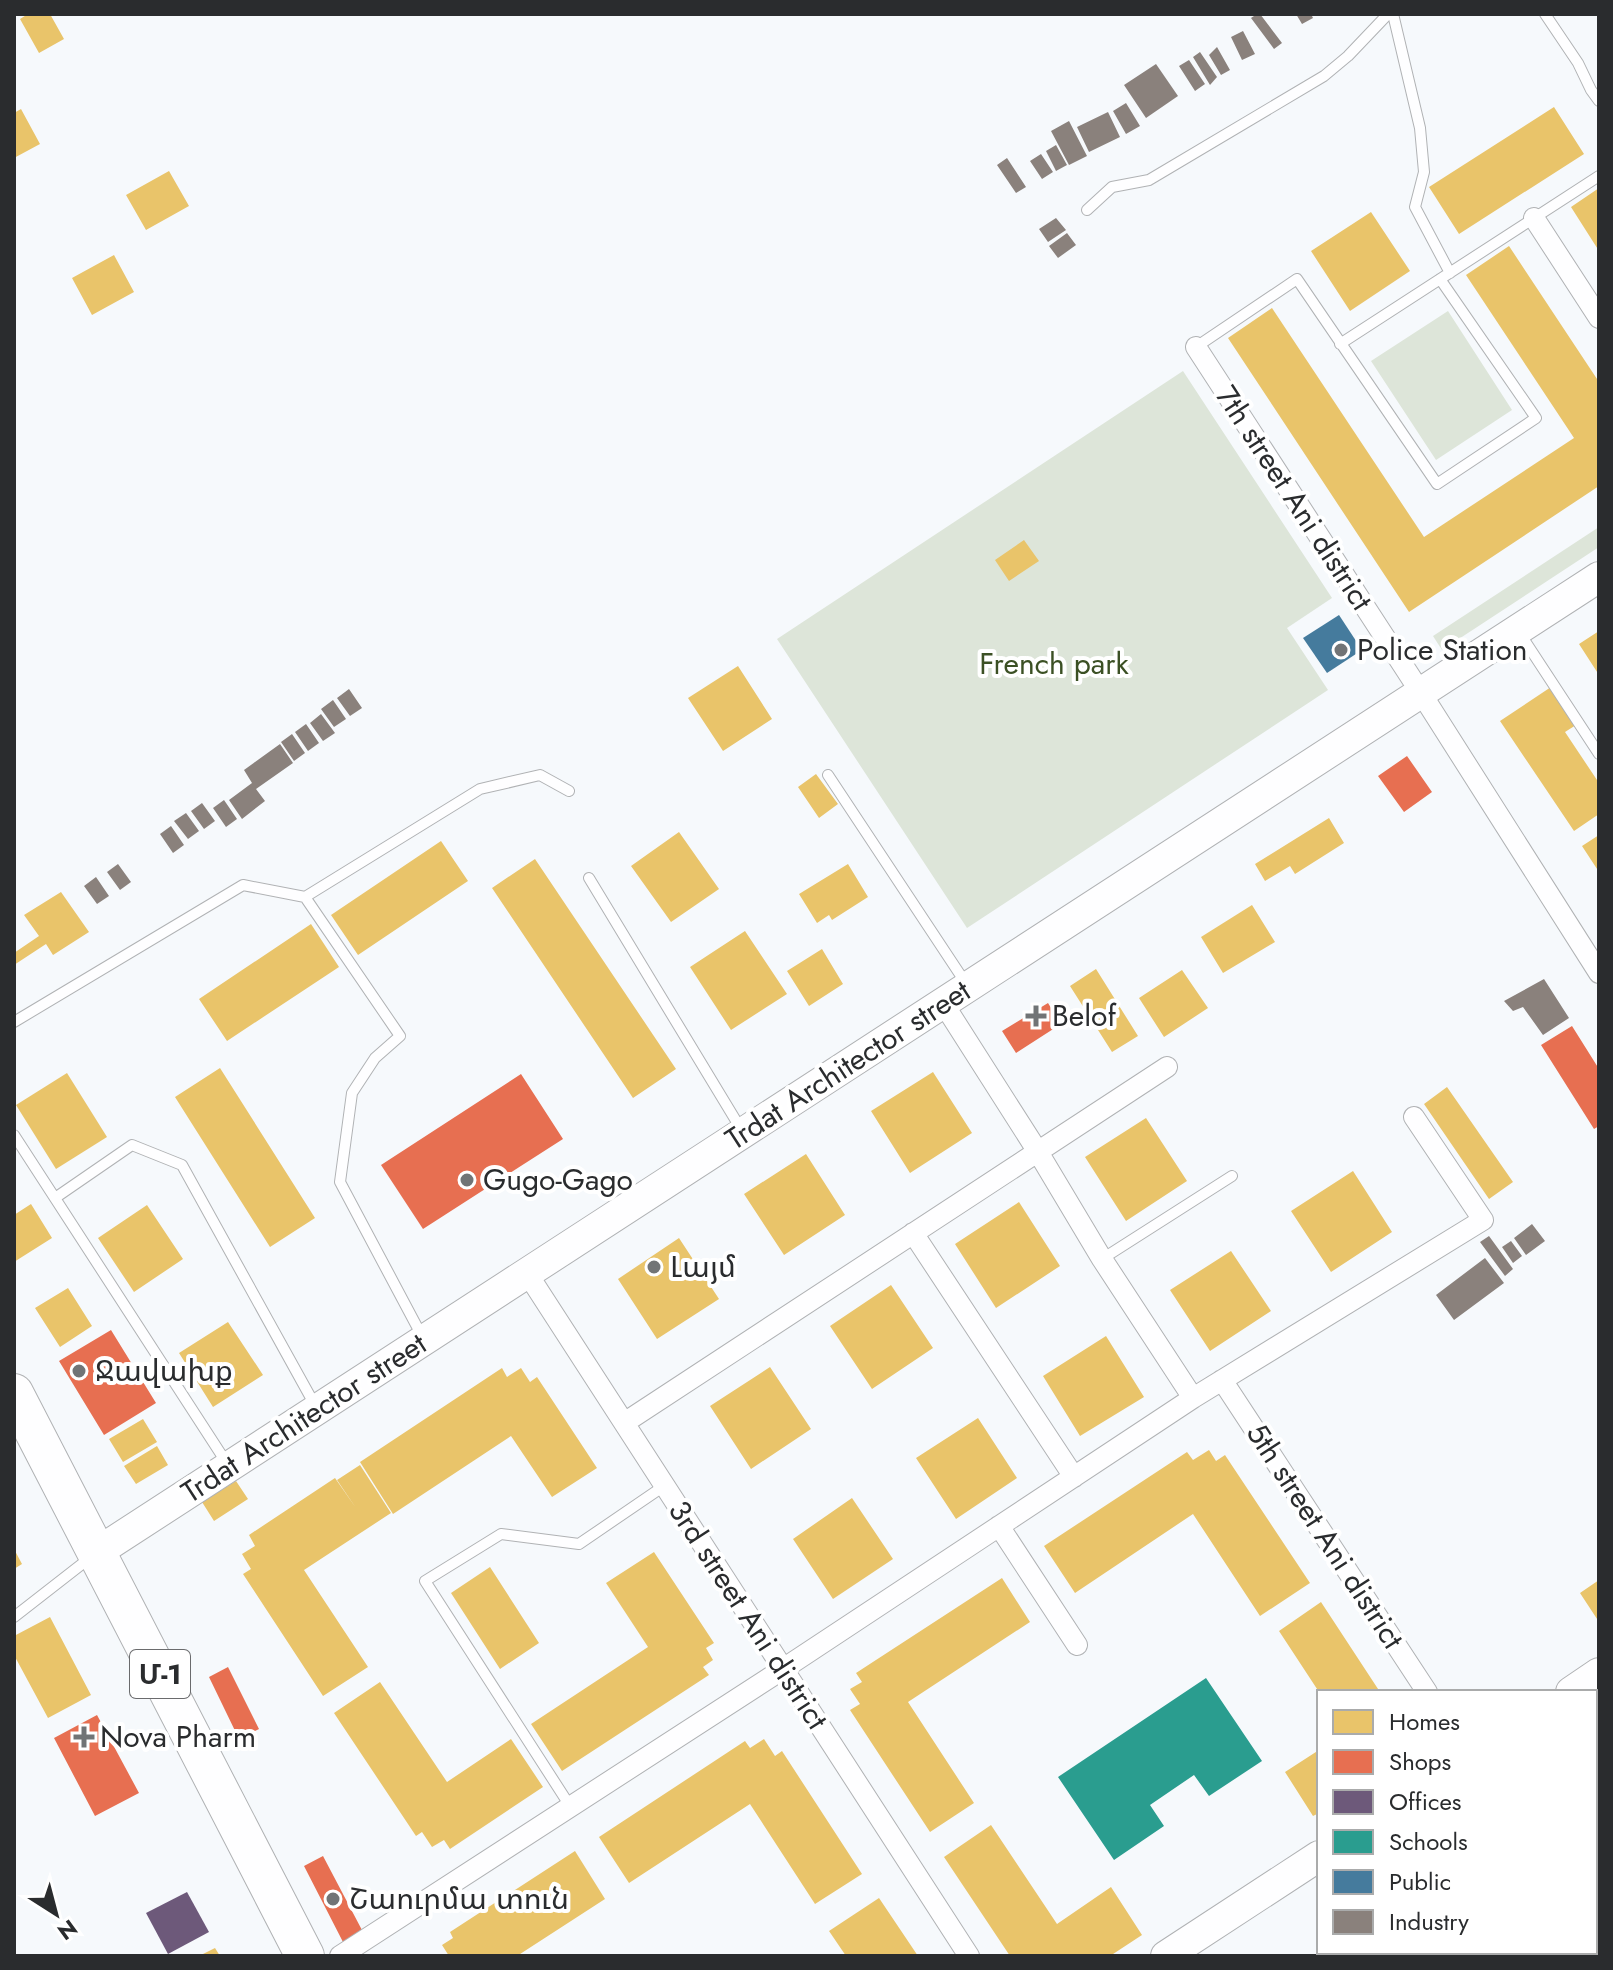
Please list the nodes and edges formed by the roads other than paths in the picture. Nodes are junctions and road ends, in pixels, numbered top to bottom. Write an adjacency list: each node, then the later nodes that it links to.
1 (1390, 14): 5 (lane); 7 (lane)
2 (1545, 14): 3 (lane)
3 (1599, 101)
4 (1599, 176): 6 (lane)
5 (1087, 210)
6 (1534, 218): 7 (lane); 8 (street)
7 (1445, 276): 9 (lane); 9 (lane)
8 (1599, 318)
9 (1340, 344): 10 (lane)
10 (1196, 347): 13 (street, 7th street Ani district)
11 (1599, 577): 12 (street, Trdat Architector street)
12 (1517, 630): 13 (street, Trdat Architector street); 14 (lane)
13 (1421, 693): 19 (street, 7th street Ani district); 20 (street, Trdat Architector street)
14 (1599, 754)
15 (828, 775): 20 (lane)
16 (569, 791): 18 (lane)
17 (589, 878): 24 (lane)
18 (305, 897): 21 (lane); 32 (lane)
19 (1599, 973)
20 (956, 995): 24 (street, Trdat Architector street); 26 (street)
21 (14, 1022)
22 (1167, 1067): 26 (street)
23 (1414, 1117): 33 (street)
24 (743, 1133): 31 (street, Trdat Architector street)
25 (14, 1135): 28 (lane)
26 (1038, 1152): 29 (street); 30 (street)
27 (1232, 1176): 30 (lane)
28 (55, 1198): 36 (lane); 38 (lane)
29 (913, 1233): 37 (street); 39 (street)
30 (1102, 1259): 35 (street)
31 (527, 1273): 32 (street, Trdat Architector street); 37 (street, 3rd street Ani district)
32 (424, 1340): 36 (street, Trdat Architector street)
33 (1222, 1380): 35 (street); 47 (street, 5th street Ani district)
34 (14, 1393): 42 (highway, Մ-1)
35 (1193, 1398): 39 (street)
36 (317, 1409): 38 (street, Trdat Architector street)
37 (624, 1423): 40 (street, 3rd street Ani district)
38 (229, 1466): 42 (street, Trdat Architector street)
39 (1074, 1477): 41 (street)
40 (664, 1486): 45 (street, 3rd street Ani district); 49 (lane)
41 (999, 1526): 44 (street); 45 (street)
42 (96, 1553): 43 (lane); 51 (highway, Մ-1)
43 (14, 1617)
44 (1077, 1645)
45 (783, 1669): 49 (street); 53 (street, 3rd street Ani district)
46 (1599, 1673): 48 (street)
47 (1426, 1690)
48 (1574, 1690)
49 (570, 1806): 52 (street)
50 (1317, 1857): 54 (street)
51 (305, 1956)
52 (340, 1956)
53 (969, 1956)
54 (1166, 1956)

